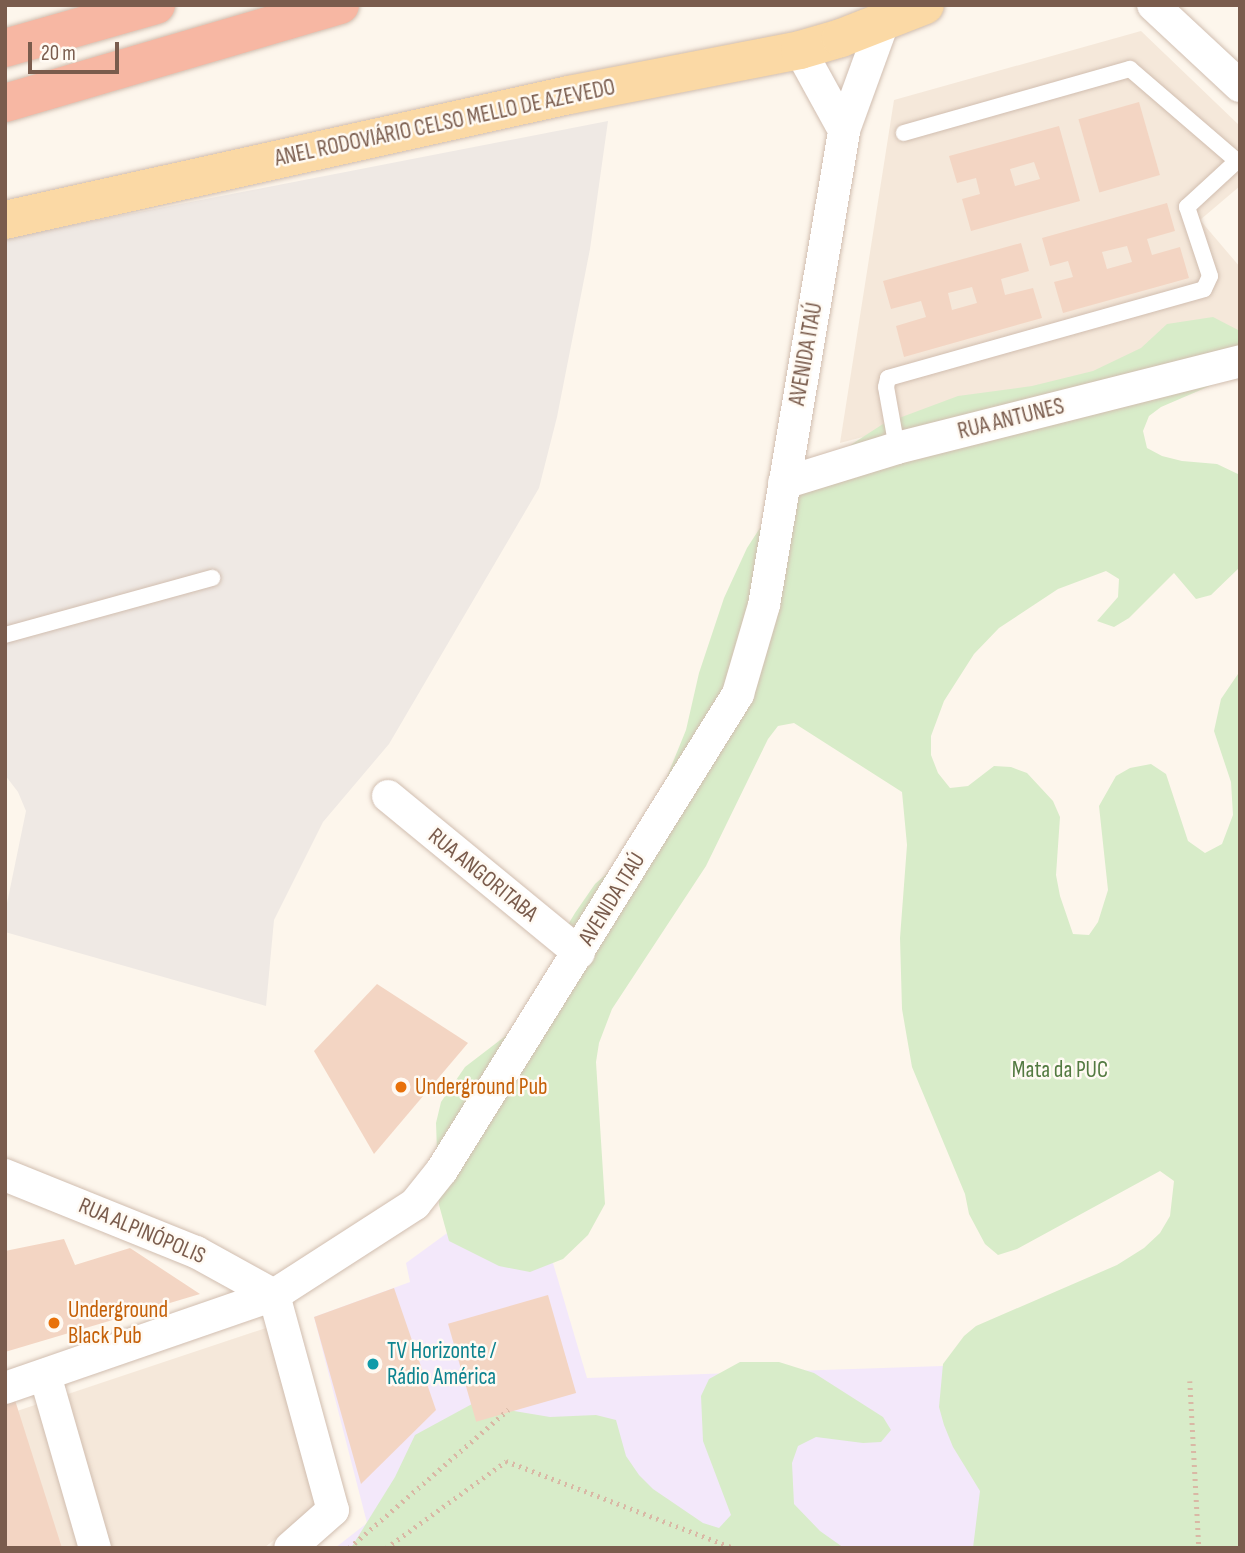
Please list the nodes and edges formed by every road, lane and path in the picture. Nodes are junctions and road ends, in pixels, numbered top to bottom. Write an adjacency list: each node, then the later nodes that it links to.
1 (156, 5): 6 (highway)
2 (340, 5): 9 (highway)
3 (925, 5): 5 (main road)
4 (1153, 5): 8 (street)
5 (883, 23): 7 (main road, ANEL RODOVIÁRIO CELSO MELLO DE AZEVEDO); 10 (street, AVENIDA ITAÚ)
6 (5, 48)
7 (800, 50): 10 (street); 12 (main road, ANEL RODOVIÁRIO CELSO MELLO DE AZEVEDO)
8 (1240, 86)
9 (5, 103)
10 (844, 130): 15 (street, AVENIDA ITAÚ)
11 (904, 133): 14 (lane)
12 (5, 220)
13 (1240, 361): 14 (street, RUA ANTUNES)
14 (897, 448): 15 (street, RUA ANTUNES)
15 (784, 483): 19 (street, AVENIDA ITAÚ)
16 (212, 578): 17 (lane)
17 (5, 635)
18 (388, 796): 19 (street, RUA ANGORITABA)
19 (579, 953): 21 (street, AVENIDA ITAÚ)
20 (5, 1175): 21 (street, RUA ALPINÓPOLIS)
21 (274, 1295): 22 (street, AVENIDA ITAÚ); 28 (street)
22 (45, 1375): 24 (street, AVENIDA ITAÚ); 27 (street)
23 (1190, 1381): 33 (path)
24 (5, 1388)
25 (508, 1410): 29 (path)
26 (718, 1542): 30 (path); 31 (path); 32 (path)
27 (94, 1548)
28 (290, 1548)
29 (349, 1548)
30 (386, 1548)
31 (713, 1548)
32 (734, 1548)
33 (1199, 1548)

